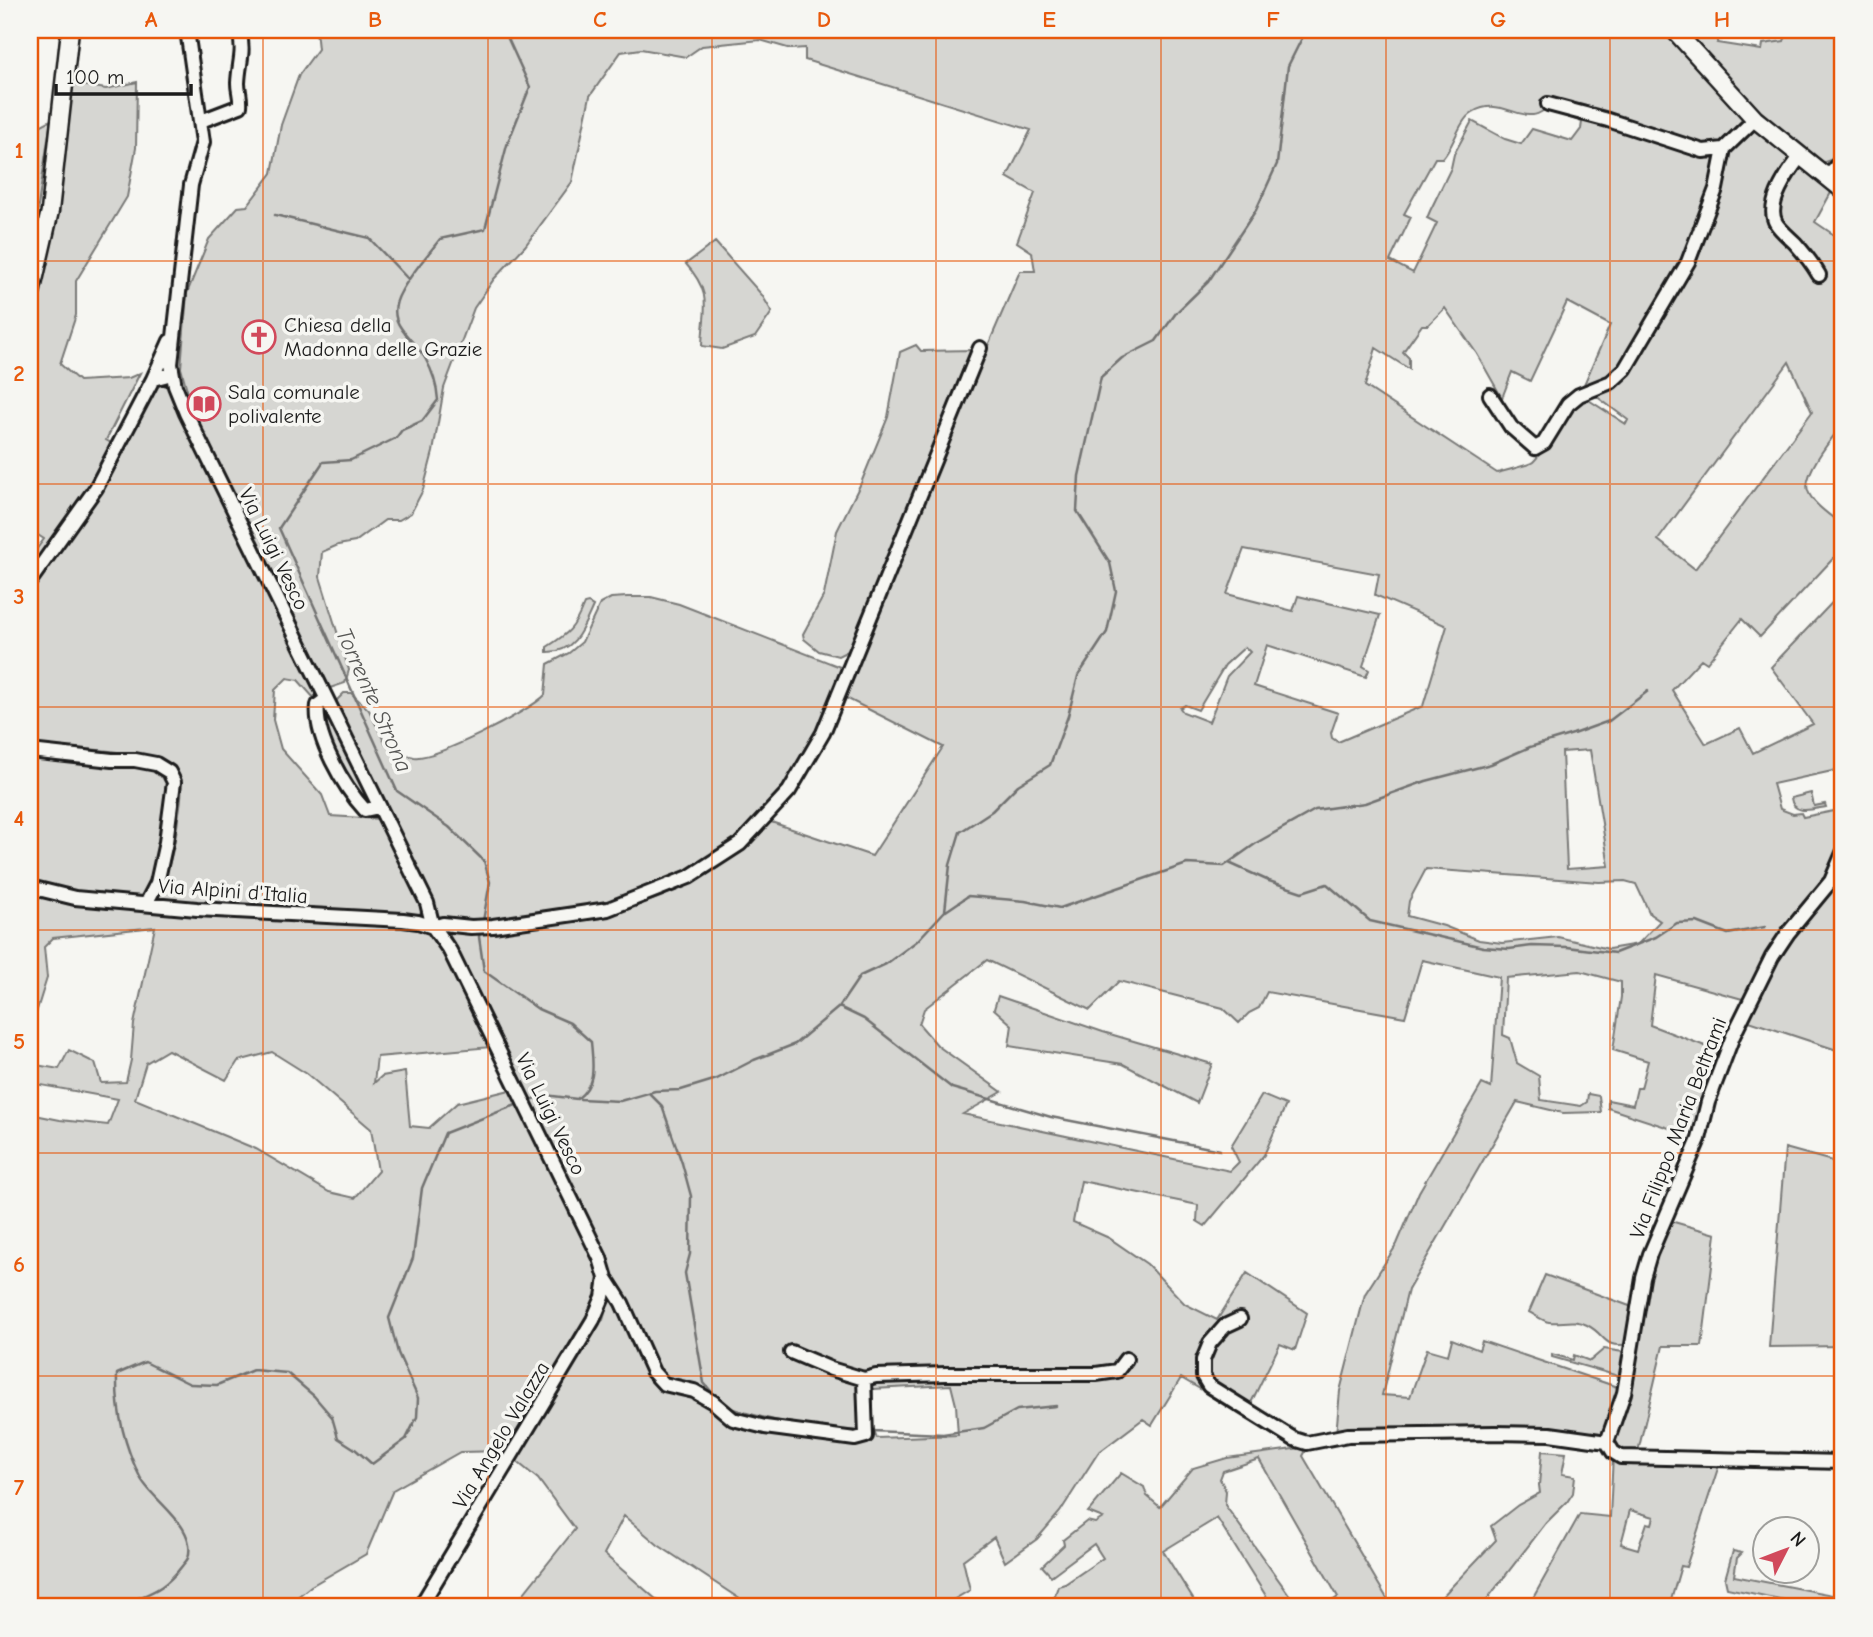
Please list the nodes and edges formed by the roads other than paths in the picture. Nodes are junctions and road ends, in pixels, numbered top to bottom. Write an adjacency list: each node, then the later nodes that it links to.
1 (70, 30): 14 (main road)
2 (187, 30): 7 (street)
3 (239, 30): 7 (street)
4 (1674, 30): 6 (main road)
5 (1548, 104): 8 (street)
6 (1755, 119): 8 (street); 9 (main road)
7 (201, 121): 15 (street)
8 (1724, 149): 19 (street)
9 (1800, 157): 11 (main road); 13 (street)
10 (1843, 159): 11 (street)
11 (1826, 177): 12 (main road)
12 (1843, 190)
13 (1819, 275)
14 (30, 298)
15 (177, 324): 17 (street); 18 (street)
16 (980, 348): 27 (street, Via Alpini d'Italia)
17 (172, 374): 18 (street); 21 (street, Via Luigi Vesco)
18 (153, 380): 20 (street)
19 (1490, 396)
20 (30, 581)
21 (326, 699): 23 (street, Via Luigi Vesco); 23 (street)
22 (30, 751): 26 (street)
23 (379, 807): 27 (street, Via Luigi Vesco)
24 (1843, 853): 33 (street, Via Filippo Maria Beltrami)
25 (30, 887): 26 (street, Via Alpini d'Italia)
26 (146, 904): 27 (street, Via Alpini d'Italia)
27 (433, 928): 28 (street, Via Luigi Vesco)
28 (606, 1278): 32 (street, Via Luigi Vesco); 35 (street, Via Angelo Valazza)
29 (1240, 1319): 33 (street)
30 (791, 1352): 32 (street)
31 (1126, 1359): 32 (street)
32 (864, 1379)
33 (1608, 1442): 34 (street)
34 (1843, 1462)
35 (420, 1607)

